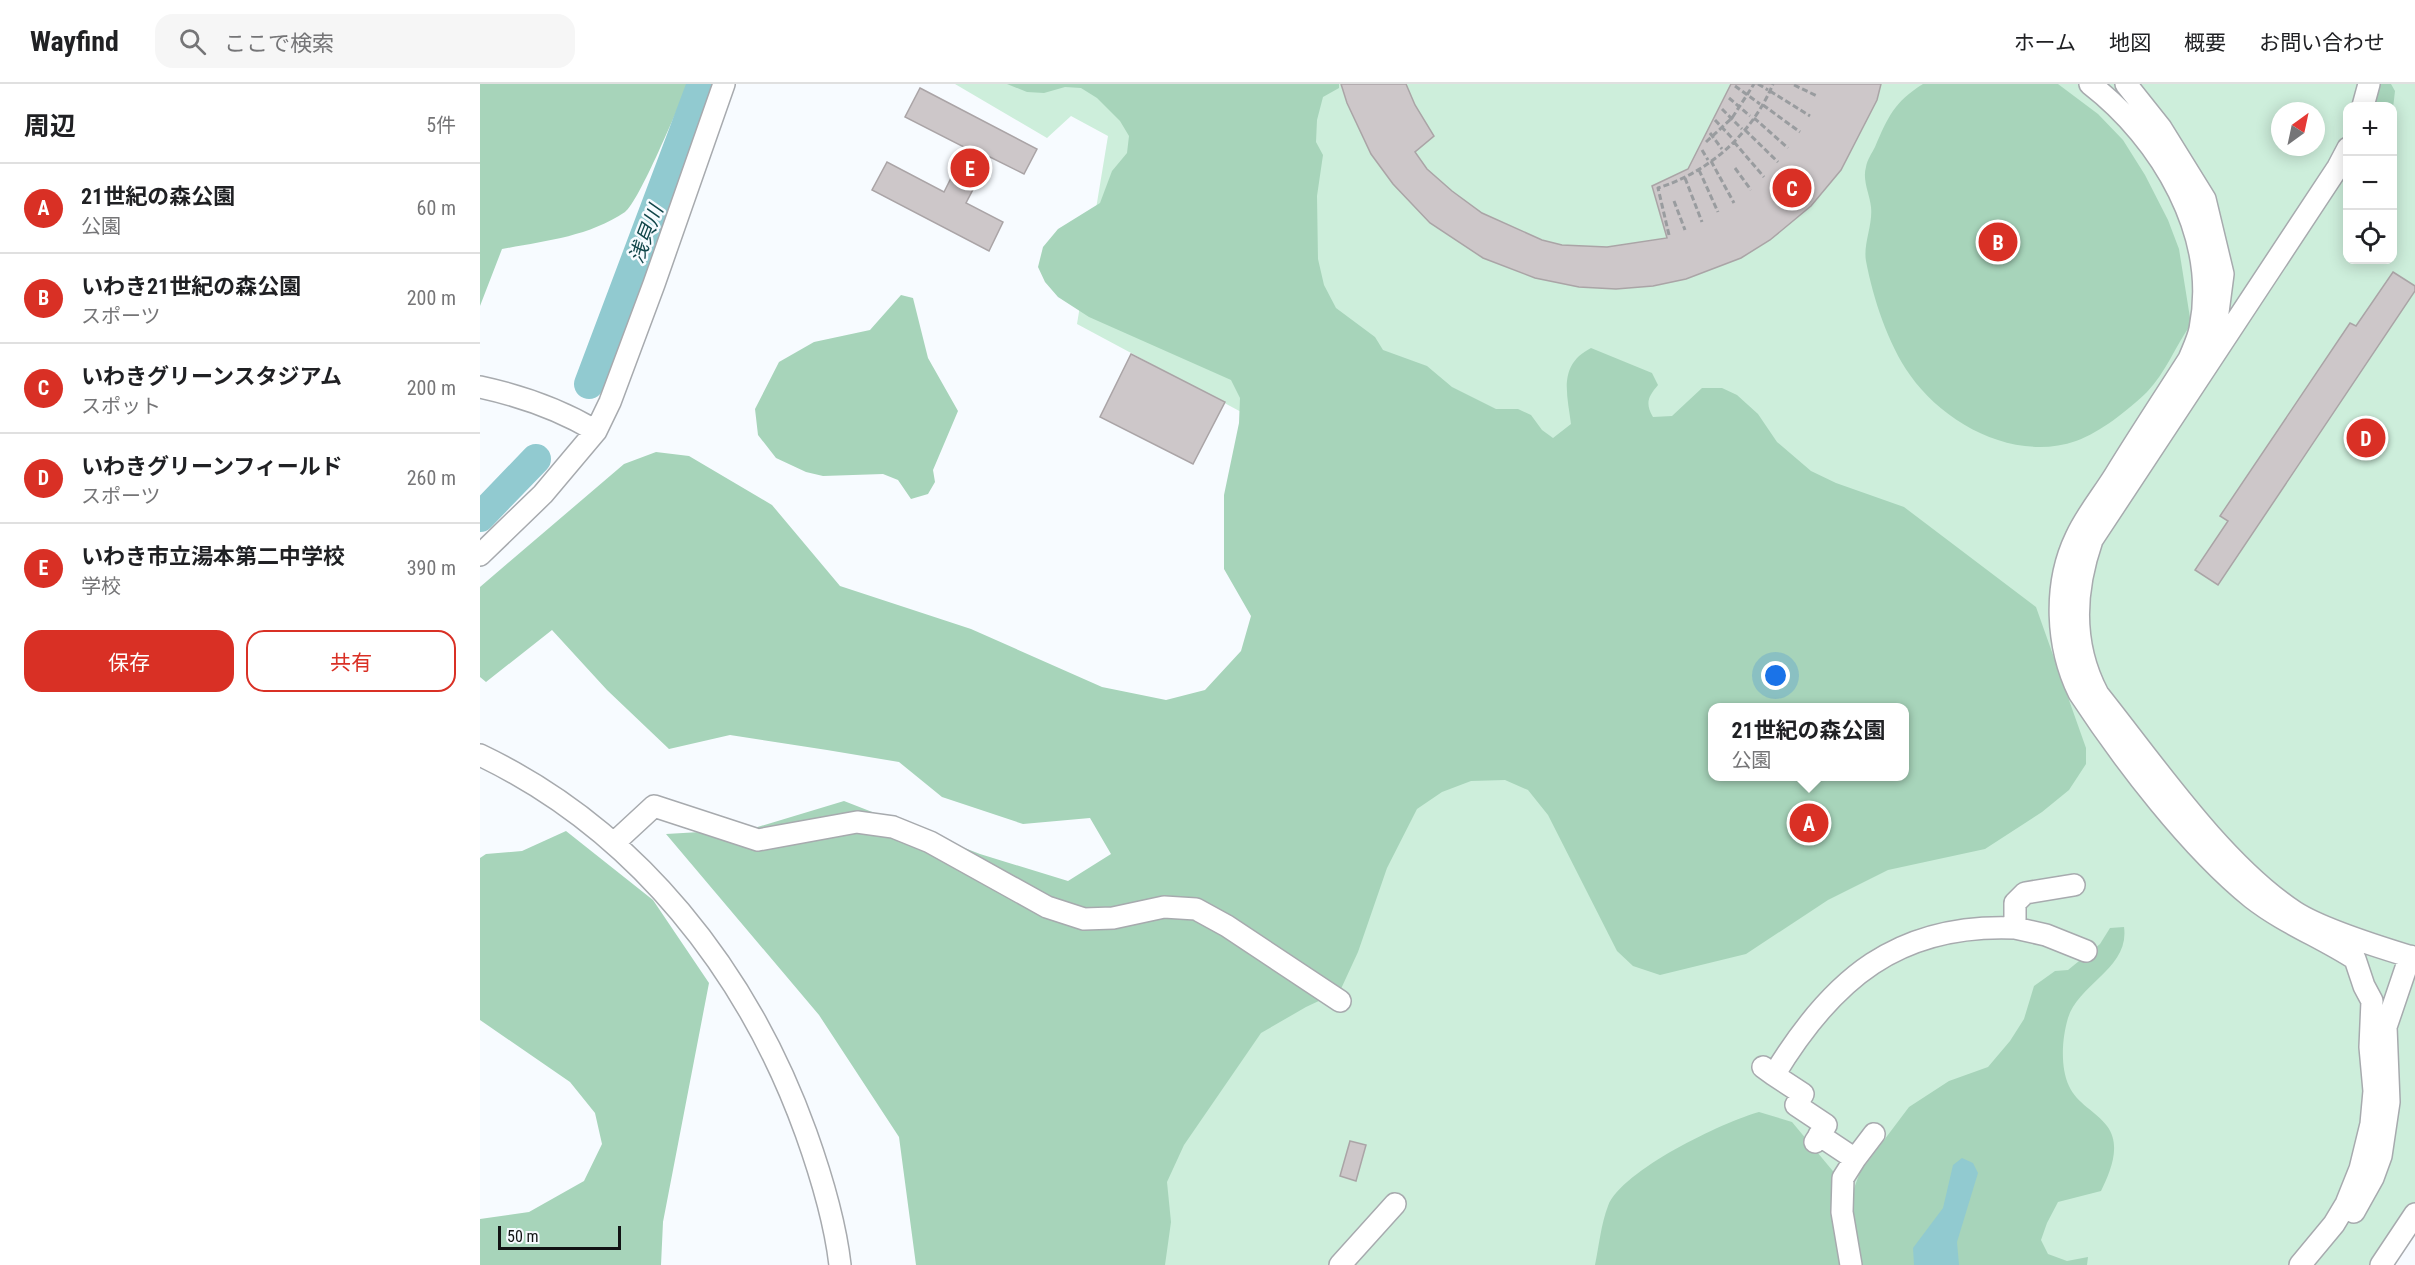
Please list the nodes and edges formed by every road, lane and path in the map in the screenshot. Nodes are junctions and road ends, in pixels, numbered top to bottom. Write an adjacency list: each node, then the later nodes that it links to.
1 (724, 84): 47 (street)
2 (1756, 84): 9 (path); 10 (path)
3 (1773, 84): 9 (path)
4 (2090, 84): 63 (street)
5 (2126, 84): 46 (street)
6 (2369, 84): 13 (street)
7 (1794, 85): 11 (path)
8 (1735, 86): 10 (path)
9 (1769, 90): 14 (path); 17 (path)
10 (1748, 95): 14 (path); 15 (path)
11 (1817, 96)
12 (1728, 98): 15 (path)
13 (2364, 102)
14 (1761, 104): 18 (path); 23 (path)
15 (1740, 107): 18 (path); 19 (path)
16 (1722, 109): 19 (path)
17 (1810, 116)
18 (1752, 117): 22 (path); 28 (path)
19 (1732, 118): 21 (path); 22 (path)
20 (1715, 120): 21 (path)
21 (1723, 128): 25 (path); 26 (path)
22 (1744, 130): 26 (path); 33 (path)
23 (1800, 132)
24 (1710, 133): 25 (path)
25 (1713, 137): 27 (path); 29 (path)
26 (1733, 140): 32 (path); 36 (path)
27 (1706, 142)
28 (1788, 148)
29 (1722, 149)
30 (1702, 150): 32 (path)
31 (2344, 156): 46 (street)
32 (1710, 160): 35 (path); 40 (path)
33 (1778, 162)
34 (1735, 168): 38 (path)
35 (1699, 170): 37 (path); 41 (path)
36 (1764, 177)
37 (1685, 178): 42 (path); 44 (path)
38 (1751, 190)
39 (1674, 201): 43 (path)
40 (1734, 203)
41 (1718, 212)
42 (1702, 222)
43 (1685, 230)
44 (1669, 235)
45 (480, 387): 47 (street)
46 (2192, 387): 54 (street)
47 (596, 431): 48 (street)
48 (480, 555)
49 (480, 755): 50 (street)
50 (614, 843): 55 (street); 60 (street)
51 (2074, 885): 52 (street)
52 (2014, 928): 53 (street); 57 (street)
53 (2086, 951)
54 (2413, 957): 64 (street)
55 (1340, 1000)
56 (1874, 1134): 57 (street)
57 (1856, 1159): 62 (street)
58 (1395, 1204): 61 (street)
59 (2415, 1214): 65 (street)
60 (840, 1265)
61 (1340, 1265)
62 (1851, 1265)
63 (2300, 1265)
64 (2320, 1265)
65 (2381, 1265)

